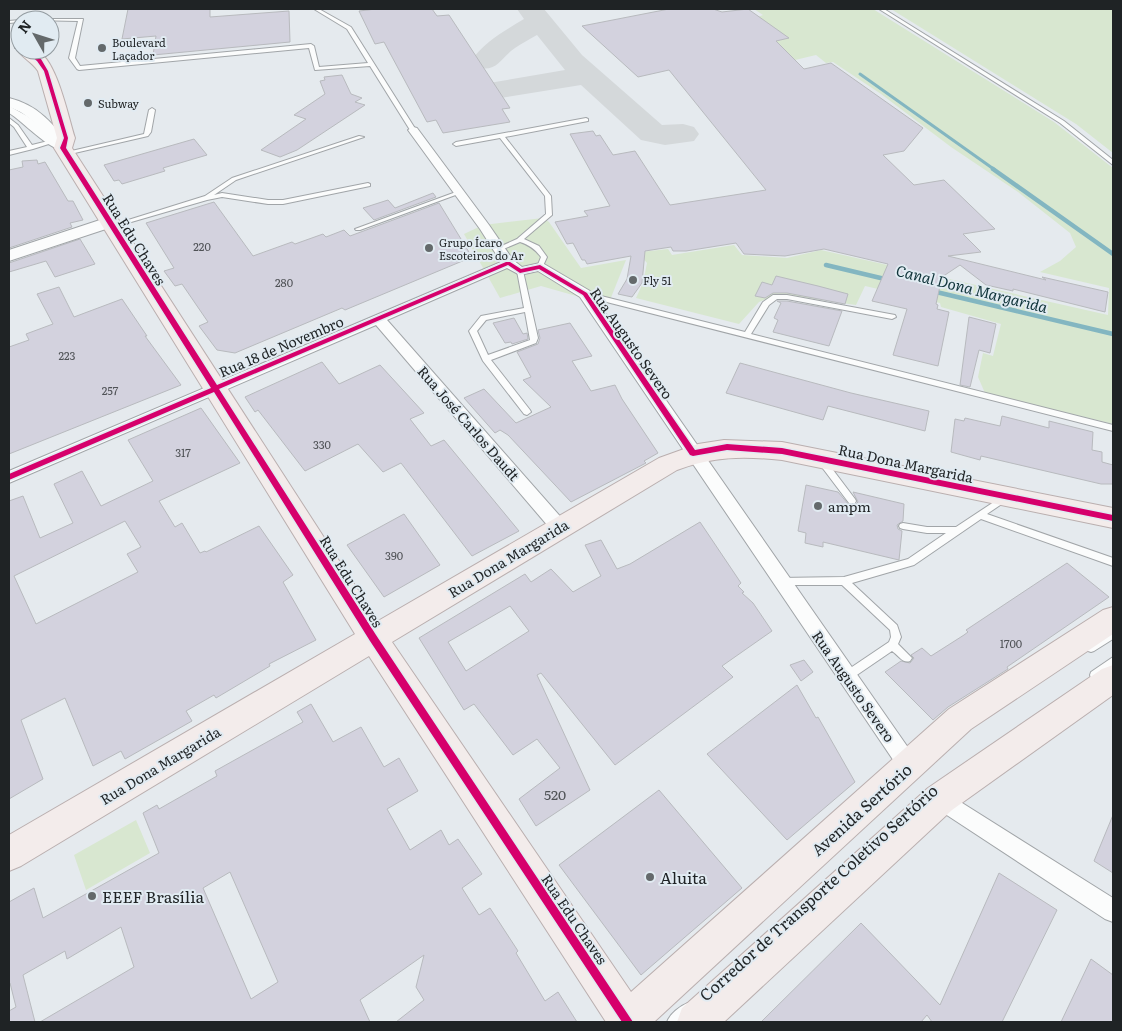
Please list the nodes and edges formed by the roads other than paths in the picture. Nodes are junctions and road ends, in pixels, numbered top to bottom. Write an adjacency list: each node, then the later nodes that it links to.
1 (316, 9): 5 (lane)
2 (882, 9): 18 (lane)
3 (60, 20): 5 (lane)
4 (39, 60): 15 (main road)
5 (371, 64): 11 (lane)
6 (9, 102): 15 (main road)
7 (9, 109): 15 (street, Rua Edu Chaves)
8 (152, 110): 15 (lane)
9 (9, 120): 16 (lane)
10 (586, 120): 12 (lane)
11 (413, 130): 20 (street)
12 (502, 136): 14 (lane); 24 (lane)
13 (361, 137): 21 (lane)
14 (456, 144)
15 (60, 147): 16 (lane); 22 (main road, Rua Edu Chaves)
16 (31, 148): 17 (lane)
17 (9, 153)
18 (1113, 163)
19 (368, 185): 21 (lane)
20 (458, 193): 23 (lane); 25 (street)
21 (206, 198): 22 (lane)
22 (111, 224): 26 (main road); 36 (main road, Rua Edu Chaves)
23 (358, 230)
24 (519, 240): 25 (lane); 28 (lane)
25 (499, 249): 27 (street)
26 (9, 256)
27 (508, 263): 29 (street); 33 (street, Rua 18 de Novembro)
28 (540, 267): 29 (street); 30 (street, Rua Augusto Severo)
29 (520, 271): 31 (lane)
30 (585, 294): 34 (lane); 39 (street, Rua Augusto Severo)
31 (528, 309): 35 (lane); 35 (lane)
32 (892, 317): 34 (lane)
33 (378, 318): 36 (street, Rua 18 de Novembro); 47 (street, Rua José Carlos Daudt)
34 (748, 335): 38 (lane)
35 (486, 359): 37 (lane)
36 (214, 388): 41 (street, Rua 18 de Novembro); 54 (main road, Rua Edu Chaves)
37 (527, 412)
38 (1113, 428)
39 (693, 453): 40 (main road, Rua Dona Margarida); 47 (main road, Rua Dona Margarida); 50 (street, Rua Augusto Severo)
40 (819, 458): 42 (main road, Rua Dona Margarida); 43 (lane)
41 (9, 477)
42 (1008, 496): 44 (lane); 45 (main road, Rua Dona Margarida)
43 (852, 501)
44 (980, 515): 48 (lane); 49 (lane)
45 (1113, 518)
46 (903, 526): 48 (lane)
47 (560, 528): 54 (main road, Rua Dona Margarida)
48 (959, 530): 51 (lane)
49 (1113, 562)
50 (782, 581): 51 (lane); 59 (street, Rua Augusto Severo)
51 (844, 581): 55 (lane)
52 (1113, 619): 61 (main road, Avenida Sertório)
53 (1113, 634): 56 (lane)
54 (373, 638): 62 (main road, Rua Dona Margarida); 65 (main road, Rua Edu Chaves)
55 (893, 645): 57 (lane); 59 (lane)
56 (1085, 652)
57 (907, 658)
58 (1113, 661): 60 (lane)
59 (847, 676): 61 (street, Rua Augusto Severo)
60 (1098, 681): 61 (main road, Avenida Sertório)
61 (923, 783): 63 (street, Rua Augusto Severo); 64 (main road, Avenida Sertório); 65 (main road, Avenida Sertório)
62 (9, 854)
63 (1113, 911)
64 (696, 1012): 66 (lane, Corredor de Transporte Coletivo Sertório)
65 (627, 1022)
66 (673, 1022)

